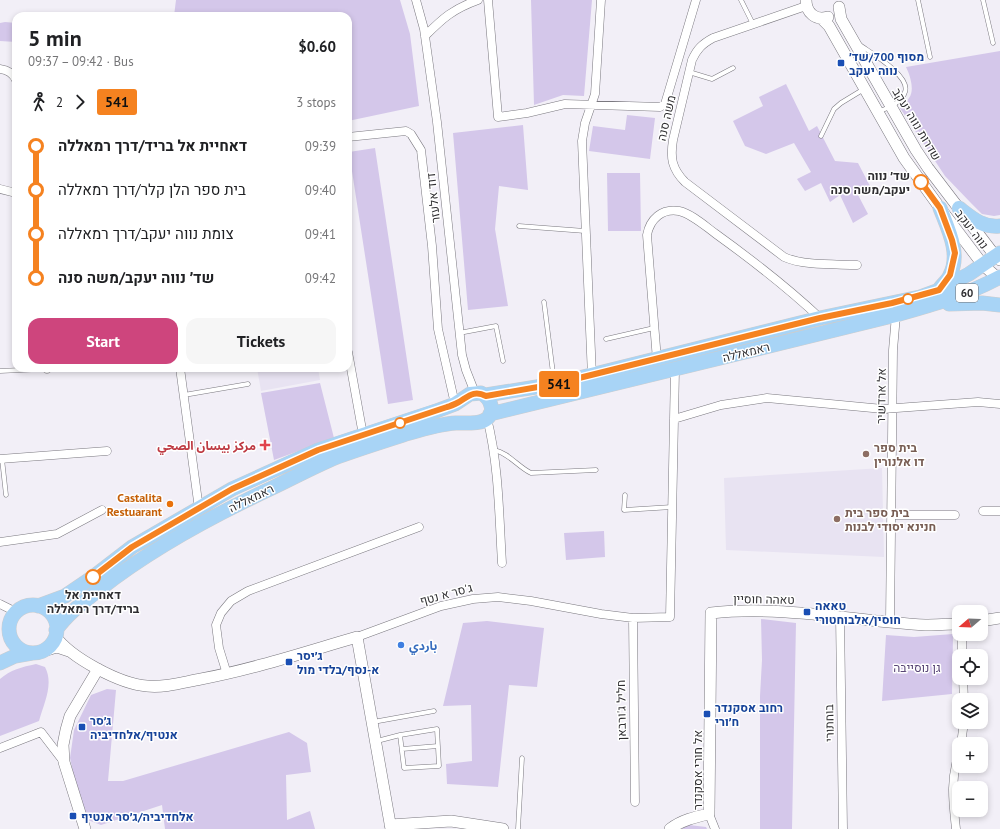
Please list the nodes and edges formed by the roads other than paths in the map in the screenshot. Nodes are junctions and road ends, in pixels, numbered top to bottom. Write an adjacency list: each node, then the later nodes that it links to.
1 (416, 0): 13 (street, דוד אלעזר)
2 (478, 0): 13 (street)
3 (488, 0): 22 (street)
4 (601, 0): 22 (street)
5 (696, 0): 22 (street)
6 (741, 0): 12 (lane)
7 (918, 0): 16 (lane)
8 (983, 0): 15 (lane)
9 (806, 3): 11 (street); 12 (street, משה סנה)
10 (839, 4): 11 (street); 14 (street, שדרות נווה יעקב)
11 (821, 18): 21 (street)
12 (753, 24): 19 (street, משה סנה)
13 (425, 36): 45 (street, דוד אלעזר)
14 (852, 38): 23 (street, שדרות נווה יעקב); 23 (lane)
15 (993, 43)
16 (930, 57)
17 (732, 68): 19 (lane)
18 (0, 69): 20 (street)
19 (689, 72): 35 (street, משה סנה)
20 (12, 73)
21 (865, 89): 24 (street); 26 (lane)
22 (591, 105): 33 (street)
23 (890, 106): 24 (lane); 30 (street, שדרות נווה יעקב)
24 (878, 112): 29 (street)
25 (352, 136): 58 (street)
26 (821, 136)
27 (0, 189): 28 (street)
28 (12, 193)
29 (940, 208): 36 (street, נווה יעקב); 38 (highway)
30 (959, 208): 32 (highway); 34 (street, נווה יעקב)
31 (519, 226): 33 (lane)
32 (1000, 226)
33 (585, 231): 54 (street)
34 (999, 257): 36 (highway, 60)
35 (857, 265)
36 (983, 265): 37 (street); 38 (highway, ראמאללה / 60)
37 (999, 278): 40 (highway, ראמאללה / 60)
38 (939, 290): 43 (highway, ראמאללה / 60)
39 (544, 302): 56 (lane)
40 (934, 304): 41 (highway); 42 (highway, ראמאללה / 60)
41 (1000, 305)
42 (896, 315): 50 (highway, ראמאללה / 60); 60 (street, אל ארדשיר)
43 (820, 318): 44 (street); 47 (highway, ראמאללה / 60)
44 (654, 328): 46 (lane); 47 (street)
45 (459, 333): 48 (lane); 58 (street, דוד אלעזר)
46 (606, 339)
47 (657, 360): 54 (highway, ראמאללה / 60)
48 (503, 361)
49 (12, 370): 51 (lane)
50 (675, 370): 61 (highway, ראמאללה / 60); 62 (street, ג'סר א נטף)
51 (0, 371)
52 (180, 372): 57 (street)
53 (352, 372): 63 (street)
54 (592, 376): 56 (highway, ראמאללה / 60)
55 (248, 384): 57 (lane)
56 (555, 384): 58 (highway, ראמאללה / 60)
57 (183, 395): 71 (street)
58 (470, 397): 61 (highway); 61 (highway); 63 (highway, ראמאללה / 60)
59 (1000, 404): 60 (street)
60 (893, 410): 62 (street); 75 (street, אל ארדשיר)
61 (484, 418): 64 (street); 90 (highway, ראמאללה / 60)
62 (674, 419): 70 (street, ג'סר א נטף)
63 (363, 435): 71 (highway, ראמאללה / 60)
64 (494, 450): 67 (lane); 79 (street)
65 (107, 451): 66 (street)
66 (1, 459): 68 (lane)
67 (596, 470)
68 (6, 495)
69 (625, 495): 70 (lane)
70 (672, 507): 85 (street, ג'סר א נטף)
71 (199, 509): 81 (highway, ראמאללה / 60)
72 (102, 510): 78 (street)
73 (983, 511): 74 (street)
74 (1000, 511)
75 (891, 515): 76 (street); 88 (street, אל ארדשיר)
76 (955, 515)
77 (419, 527): 97 (street)
78 (0, 542)
79 (502, 564)
80 (0, 604): 82 (street)
81 (38, 606): 82 (highway, 60); 90 (highway)
82 (16, 612): 91 (highway)
83 (712, 613): 84 (street, טאהה חוסיין); 109 (street, אל חורי אסקנדר)
84 (840, 616): 88 (street, טאהה חוסיין); 116 (street, בוחתורי)
85 (633, 618): 92 (street, ג'סר א נטף); 108 (street, חליל ג'ורבאן)
86 (1000, 618): 87 (street)
87 (988, 620)
88 (890, 622): 89 (street, טאהה חוסיין)
89 (952, 624)
90 (56, 633): 93 (highway, 60); 94 (street, ג'סר א נטף)
91 (9, 634): 93 (highway); 95 (highway)
92 (357, 637): 97 (street, ג'סר א נטף); 99 (street)
93 (36, 652): 94 (street, ג'סר א נטף); 95 (highway)
94 (71, 652): 96 (street, ג'סר א נטף)
95 (0, 662)
96 (98, 669): 97 (street, ג'סר א נטף); 106 (street)
97 (227, 674)
98 (434, 711): 99 (lane)
99 (372, 723): 101 (street)
100 (400, 735): 101 (lane); 102 (lane); 104 (lane)
101 (375, 741): 110 (street)
102 (438, 746): 104 (lane); 104 (lane)
103 (0, 748): 106 (street)
104 (402, 749)
105 (522, 758): 113 (lane)
106 (64, 762): 111 (street)
107 (954, 773): 117 (street)
108 (635, 802)
109 (710, 814): 114 (street); 115 (street, אל חורי אסקנדר)
110 (391, 827): 112 (street)
111 (85, 829)
112 (503, 829)
113 (518, 829)
114 (670, 829)
115 (715, 829)
116 (843, 829)
117 (956, 829)

